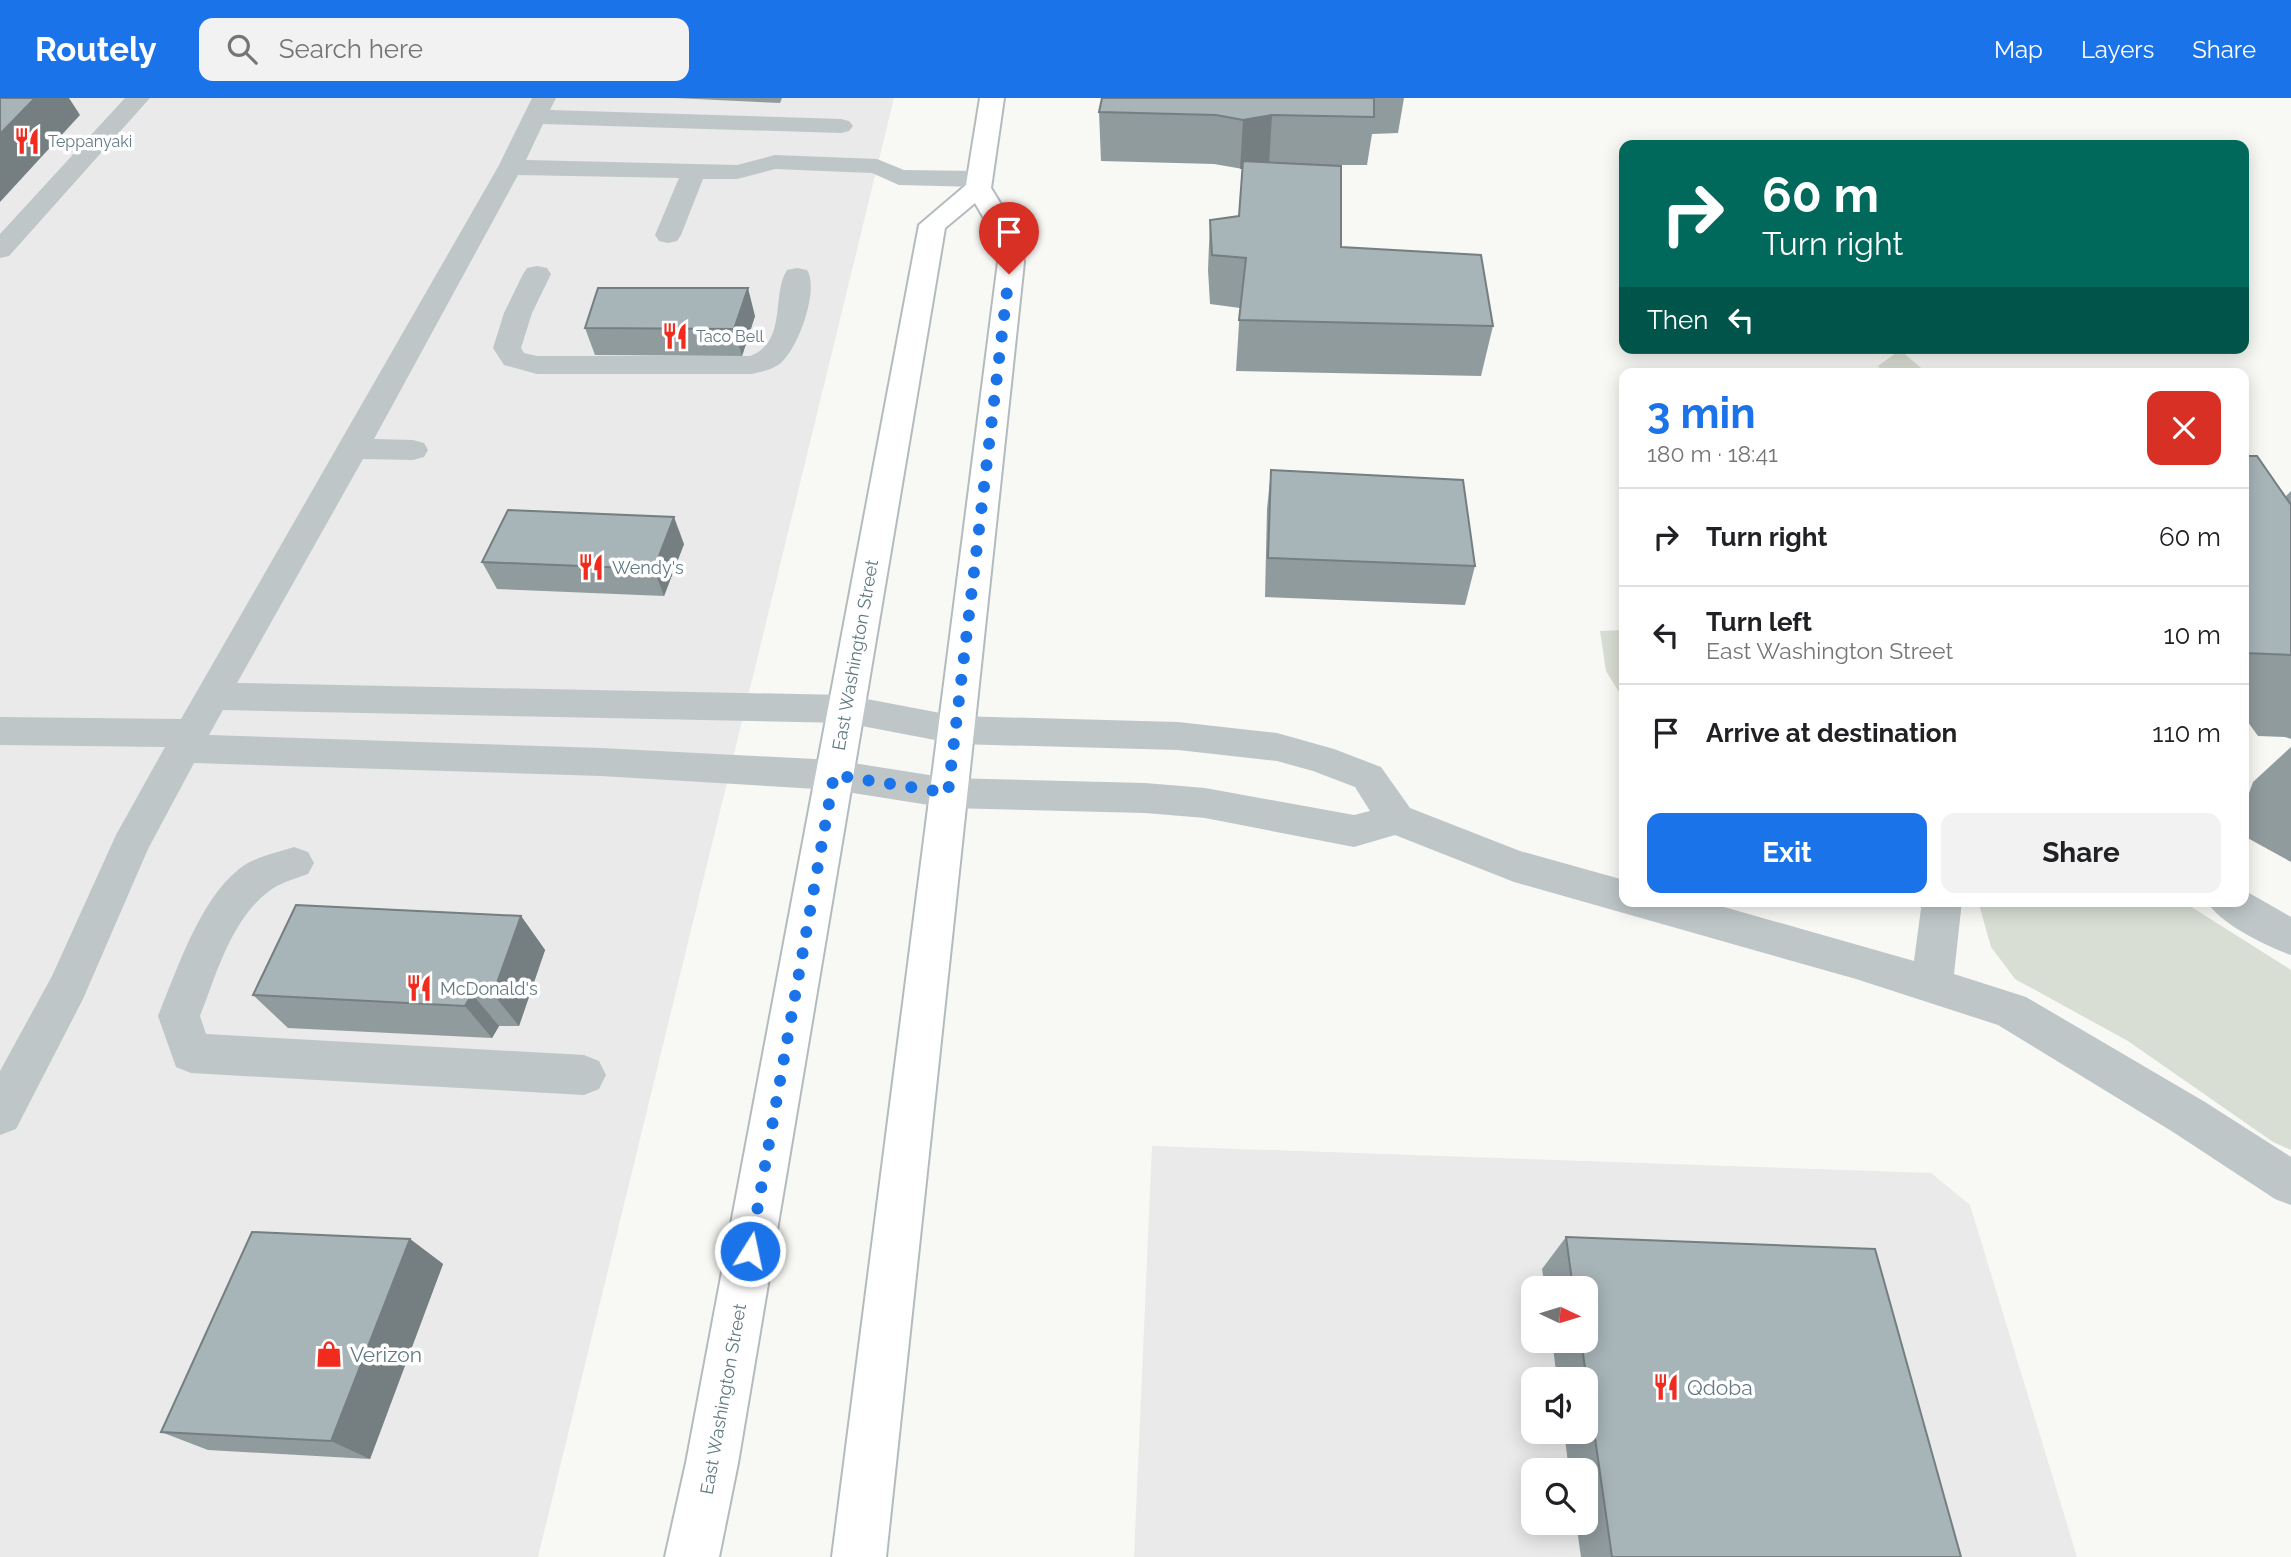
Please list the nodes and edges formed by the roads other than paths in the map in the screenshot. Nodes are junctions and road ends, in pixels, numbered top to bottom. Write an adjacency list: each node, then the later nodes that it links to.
1 (138, 98): 9 (lane)
2 (992, 98): 7 (main road)
3 (539, 107): 4 (lane); 5 (lane)
4 (841, 126)
5 (510, 167): 6 (lane); 12 (lane)
6 (694, 171): 7 (lane); 8 (lane)
7 (979, 184): 15 (main road, East Washington Street); 16 (main road)
8 (668, 234)
9 (0, 250)
10 (537, 274): 11 (lane)
11 (797, 276)
12 (353, 449): 13 (lane); 14 (lane)
13 (413, 450)
14 (212, 696): 15 (lane); 18 (lane)
15 (846, 709): 16 (lane); 19 (main road, East Washington Street)
16 (956, 730): 20 (main road); 21 (lane)
17 (0, 731): 18 (lane)
18 (188, 741): 19 (lane); 30 (lane)
19 (834, 775): 20 (lane); 32 (main road, East Washington Street)
20 (948, 793): 21 (lane); 33 (main road)
21 (1396, 819): 23 (lane)
22 (294, 863): 29 (lane)
23 (1619, 896)
24 (1662, 907): 28 (lane)
25 (1941, 907): 28 (lane)
26 (2237, 907): 27 (lane)
27 (2291, 938)
28 (1932, 985): 31 (lane)
29 (584, 1075)
30 (0, 1114)
31 (2291, 1183)
32 (692, 1557)
33 (859, 1557)

